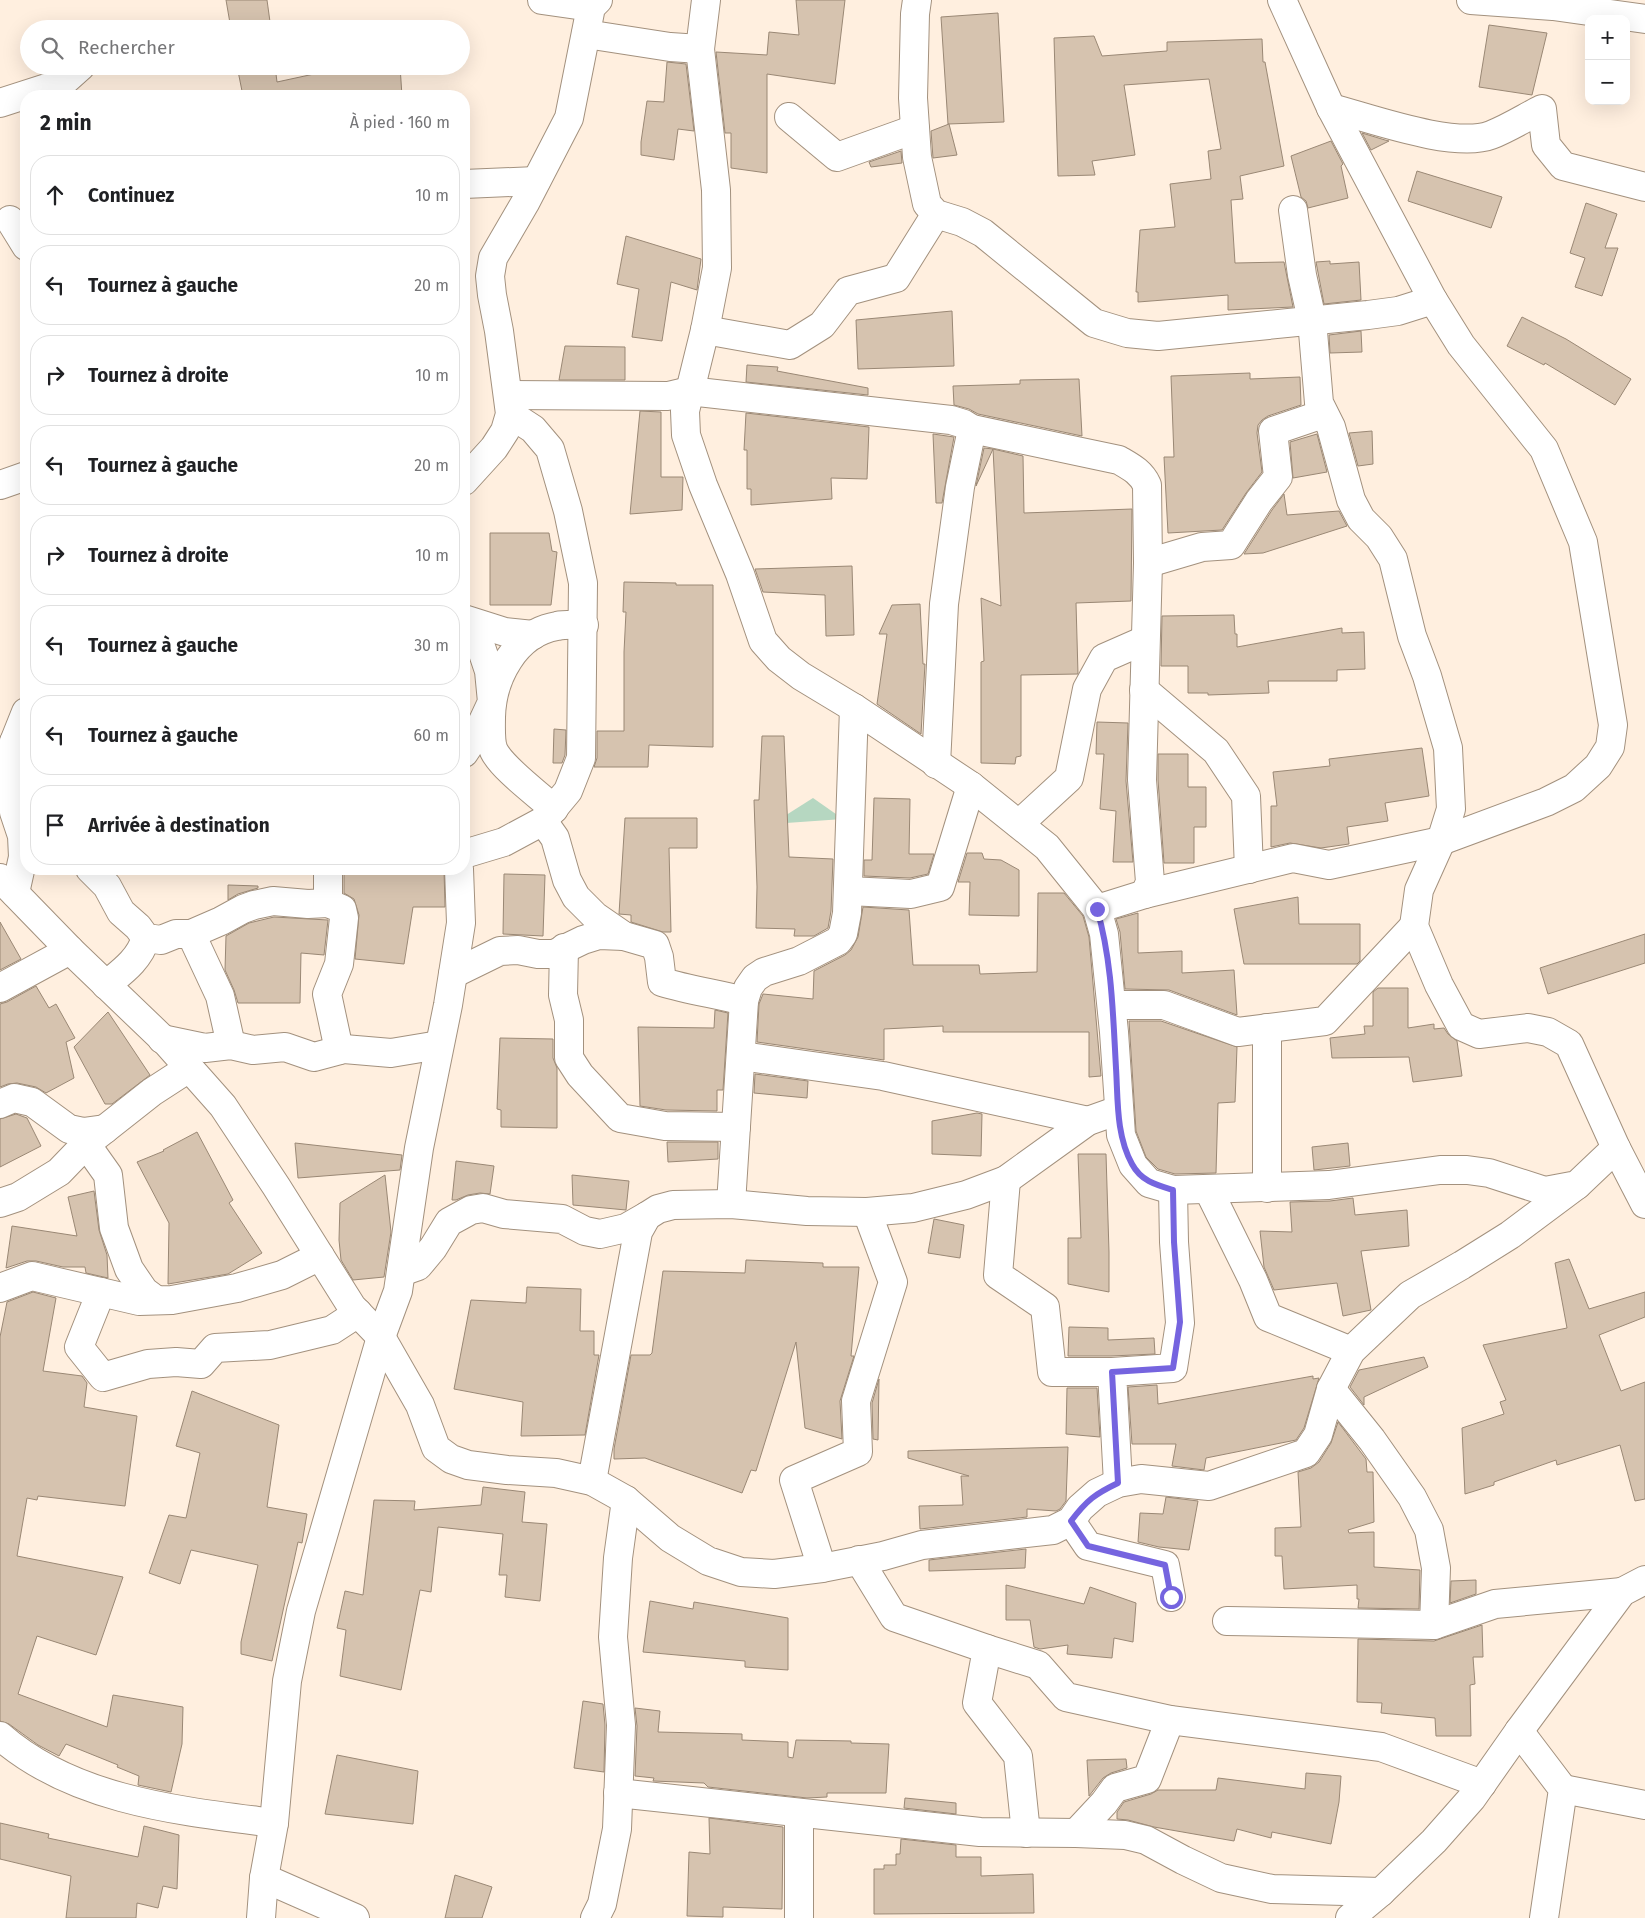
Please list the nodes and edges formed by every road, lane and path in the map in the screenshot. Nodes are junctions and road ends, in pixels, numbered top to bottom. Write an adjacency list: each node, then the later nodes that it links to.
1 (542, 0): 6 (street)
2 (706, 0): 9 (street)
3 (917, 0): 16 (street)
4 (1282, 0): 14 (street)
5 (1471, 0): 7 (street)
6 (595, 4): 8 (street)
7 (1645, 18)
8 (586, 34): 9 (street); 17 (street)
9 (700, 49): 26 (street)
10 (71, 75): 11 (street)
11 (39, 90)
12 (20, 96): 13 (street)
13 (0, 102)
14 (1331, 108): 19 (street); 24 (street)
15 (789, 117): 16 (street)
16 (915, 129): 21 (street)
17 (536, 180): 18 (street); 28 (street)
18 (470, 184)
19 (1645, 187)
20 (1293, 210): 25 (street)
21 (936, 214): 25 (street); 26 (street)
22 (12, 220): 23 (street)
23 (20, 235)
24 (1432, 300): 25 (street); 52 (street)
25 (1312, 320): 29 (street)
26 (705, 330): 27 (street)
27 (689, 392): 28 (street); 30 (street); 42 (street)
28 (509, 404): 31 (street); 36 (street)
29 (1323, 414): 34 (street); 52 (street)
30 (972, 429): 34 (street); 46 (street)
31 (470, 474)
32 (20, 478): 33 (street)
33 (0, 485)
34 (1148, 563): 39 (street)
35 (470, 622): 38 (street)
36 (584, 624): 38 (street); 49 (street)
37 (470, 628): 41 (street)
38 (533, 635): 41 (street)
39 (1145, 640): 40 (street); 50 (street)
40 (1144, 690): 55 (street); 61 (street)
41 (492, 702): 44 (street); 49 (street)
42 (854, 708): 46 (street); 60 (street)
43 (20, 724): 45 (street)
44 (470, 744)
45 (7, 750): 47 (street); 51 (street)
46 (936, 764): 48 (street)
47 (20, 766)
48 (971, 786): 50 (street); 60 (street)
49 (548, 815): 53 (street); 66 (street)
50 (1019, 824): 63 (street)
51 (20, 830)
52 (1441, 841): 55 (street); 64 (street)
53 (470, 852)
54 (20, 861): 59 (street)
55 (1249, 869): 61 (street)
56 (96, 875): 67 (street)
57 (328, 875): 62 (street)
58 (459, 875): 70 (street)
59 (7, 885): 69 (street)
60 (848, 891): 73 (street)
61 (1146, 894): 63 (street)
62 (328, 903): 65 (street); 79 (street)
63 (1097, 909): 74 (street)
64 (1414, 926): 75 (street); 87 (street)
65 (191, 934): 67 (street); 77 (street)
66 (624, 936): 68 (street); 73 (street)
67 (146, 938): 71 (street)
68 (564, 948): 70 (street); 85 (street)
69 (70, 950): 71 (street); 72 (street)
70 (452, 974): 78 (street)
71 (106, 985): 76 (street)
72 (0, 988)
73 (744, 1000): 80 (street)
74 (1112, 1005): 75 (street); 83 (street)
75 (1267, 1028): 90 (street)
76 (162, 1039): 77 (street); 81 (street)
77 (231, 1045): 79 (street)
78 (439, 1045): 79 (street); 99 (street)
79 (339, 1050)
80 (741, 1056): 84 (street); 85 (street)
81 (189, 1068): 86 (street); 98 (street)
82 (0, 1104): 86 (street)
83 (1119, 1110): 84 (street); 92 (street)
84 (1088, 1121): 88 (street)
85 (736, 1128): 94 (street)
86 (96, 1136): 93 (street); 102 (street)
87 (1616, 1148): 89 (street); 95 (street)
88 (1006, 1180): 96 (street); 106 (street)
89 (1577, 1184): 90 (street); 105 (street)
90 (1267, 1188): 91 (street)
91 (1208, 1189): 92 (street); 105 (street)
92 (1173, 1190): 106 (street)
93 (0, 1204)
94 (731, 1204): 96 (street); 97 (street)
95 (1645, 1204)
96 (867, 1212): 113 (street)
97 (647, 1216): 99 (street); 108 (street)
98 (320, 1256): 102 (street); 103 (street)
99 (401, 1272): 104 (street)
100 (0, 1288): 101 (street)
101 (101, 1292): 102 (street); 103 (street)
102 (156, 1300)
103 (358, 1313): 104 (street)
104 (381, 1337): 108 (street); 127 (street)
105 (1351, 1351): 107 (street)
106 (1112, 1372): 109 (street)
107 (1331, 1389): 109 (street); 117 (street)
108 (592, 1481): 110 (street)
109 (1118, 1483): 111 (street)
110 (626, 1500): 113 (street); 124 (street)
111 (1071, 1521): 112 (street); 115 (street)
112 (859, 1560): 113 (street); 118 (street)
113 (822, 1568)
114 (1633, 1586): 117 (street); 120 (street)
115 (1171, 1597)
116 (1227, 1621): 117 (street)
117 (1434, 1625)
118 (988, 1649): 119 (street); 128 (street)
119 (1170, 1720): 122 (street); 129 (street)
120 (1519, 1731): 122 (street); 123 (street)
121 (0, 1736): 127 (street)
122 (1482, 1784): 131 (street)
123 (1563, 1789): 125 (street); 137 (street)
124 (618, 1793): 126 (street); 134 (street)
125 (1645, 1805)
126 (799, 1813): 128 (street); 135 (street)
127 (274, 1823): 130 (street)
128 (1026, 1833): 129 (street)
129 (1076, 1833): 131 (street)
130 (264, 1878): 132 (street); 133 (street)
131 (1381, 1892): 136 (street)
132 (261, 1918)
133 (355, 1918)
134 (595, 1918)
135 (799, 1918)
136 (1350, 1918)
137 (1544, 1918)

